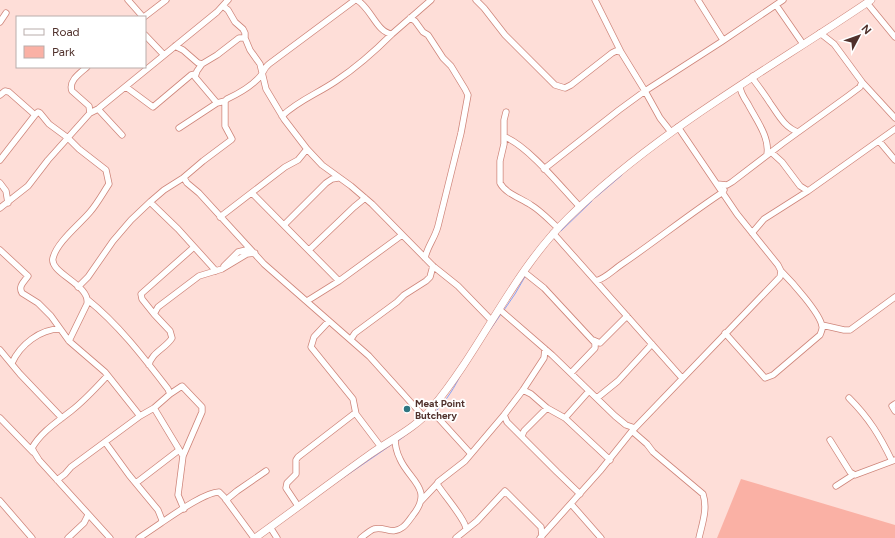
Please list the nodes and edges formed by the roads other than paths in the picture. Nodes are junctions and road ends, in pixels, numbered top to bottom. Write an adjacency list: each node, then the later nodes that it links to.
1 (128, 0): 14 (street)
2 (166, 0): 15 (street)
3 (228, 0): 12 (street)
4 (356, 0): 19 (street); 30 (street)
5 (476, 0): 26 (street)
6 (595, 0): 26 (street)
7 (783, 0): 11 (street)
8 (427, 1): 16 (street)
9 (699, 1): 23 (street)
10 (869, 1): 18 (main road); 21 (street)
11 (776, 5): 23 (street); 24 (street)
12 (223, 6): 22 (street); 25 (street)
13 (6, 13): 17 (street)
14 (143, 16)
15 (145, 16)
16 (413, 19): 19 (street); 86 (street)
17 (0, 22)
18 (820, 33): 24 (main road); 35 (street)
19 (392, 34): 46 (street)
20 (146, 36): 27 (street)
21 (895, 37)
22 (245, 38): 28 (street); 29 (street)
23 (723, 40): 38 (street)
24 (803, 44): 34 (main road)
25 (175, 46): 27 (street); 28 (street)
26 (622, 52): 38 (street)
27 (164, 55): 37 (street)
28 (202, 64): 32 (street)
29 (260, 64): 30 (street); 33 (street)
30 (269, 64): 33 (street)
31 (86, 68): 45 (street)
32 (195, 74): 37 (street); 41 (street)
33 (262, 74): 40 (street); 46 (street)
34 (753, 76): 36 (main road); 49 (street)
35 (862, 82): 47 (street); 53 (street)
36 (740, 86): 48 (main road); 60 (street)
37 (126, 87): 42 (street)
38 (645, 91): 52 (street); 63 (street)
39 (0, 95): 44 (street)
40 (225, 101): 41 (street); 64 (street)
41 (217, 103): 50 (street)
42 (98, 109): 45 (street); 54 (street)
43 (506, 112): 55 (street)
44 (37, 113): 56 (street); 61 (street)
45 (90, 113): 56 (street)
46 (282, 116): 59 (street)
47 (895, 118)
48 (678, 126): 52 (main road); 67 (street)
49 (788, 127): 53 (street); 57 (street)
50 (178, 128)
51 (895, 128): 58 (street)
52 (671, 132): 75 (main road)
53 (798, 132): 57 (street)
54 (122, 135)
55 (505, 137): 63 (street); 79 (street)
56 (68, 138): 73 (street); 93 (street)
57 (789, 138): 60 (street)
58 (879, 141): 62 (street); 69 (street)
59 (307, 149): 65 (street); 71 (street)
60 (769, 153): 68 (street); 69 (street)
61 (0, 160)
62 (895, 160)
63 (544, 169): 75 (street)
64 (184, 178): 74 (street); 77 (street)
65 (338, 178): 72 (street); 78 (street)
66 (0, 183): 73 (street)
67 (717, 184): 68 (street); 70 (street)
68 (727, 185): 70 (street)
69 (808, 191): 80 (street)
70 (723, 192): 80 (street); 92 (street)
71 (252, 193): 77 (street); 78 (street)
72 (365, 198): 81 (street); 84 (street)
73 (9, 199): 76 (street)
74 (150, 202): 82 (street); 93 (street)
75 (580, 207): 79 (main road)
76 (0, 208)
77 (220, 217): 85 (street)
78 (284, 225): 84 (street)
79 (556, 231): 90 (main road); 92 (street)
80 (752, 233): 89 (street)
81 (402, 235): 86 (street); 91 (street)
82 (194, 247): 88 (street); 98 (street)
83 (0, 250): 103 (street)
84 (309, 250): 91 (street)
85 (253, 251): 88 (street); 96 (street)
86 (425, 258): 87 (street)
87 (432, 266): 101 (street); 105 (street)
88 (219, 270): 98 (street)
89 (781, 271): 102 (street); 104 (street)
90 (524, 272): 97 (main road); 107 (street)
91 (339, 280): 96 (street)
92 (596, 281): 99 (street)
93 (78, 287): 95 (street)
94 (895, 297): 102 (street)
95 (88, 300): 106 (street); 114 (street)
96 (307, 301): 100 (street)
97 (499, 309): 101 (main road); 109 (street)
98 (154, 314): 114 (street)
99 (626, 316): 107 (street); 108 (street)
100 (329, 321): 105 (street); 140 (street)
101 (492, 321): 126 (main road)
102 (822, 325): 104 (street)
103 (60, 329): 106 (street); 113 (street)
104 (725, 333): 117 (street)
105 (351, 339): 131 (street)
106 (70, 341): 116 (street)
107 (598, 344): 115 (street)
108 (652, 344): 117 (street); 121 (street)
109 (545, 349): 111 (street); 112 (street)
110 (0, 350): 113 (street)
111 (552, 355): 112 (street); 115 (street)
112 (544, 358): 118 (street)
113 (12, 363): 133 (street)
114 (150, 365): 120 (street)
115 (571, 373): 119 (street)
116 (107, 376): 130 (street); 133 (street)
117 (682, 378): 135 (street)
118 (523, 390): 125 (street); 129 (street)
119 (589, 391): 121 (street); 134 (street)
120 (170, 394): 124 (street); 144 (street)
121 (597, 398): 135 (street)
122 (849, 398): 146 (street)
123 (895, 404): 127 (street)
124 (154, 408): 130 (street); 141 (street)
125 (547, 408): 134 (street); 136 (street)
126 (431, 410): 131 (main road); 143 (street)
127 (895, 411)
128 (355, 413): 161 (street)
129 (504, 415): 136 (street); 143 (street)
130 (140, 416): 139 (street)
131 (424, 417): 137 (main road)
132 (0, 418): 142 (street)
133 (62, 418): 142 (street)
134 (564, 418): 145 (street)
135 (633, 429): 145 (street); 179 (street)
136 (522, 436): 156 (street)
137 (395, 438): 140 (main road); 153 (street)
138 (830, 440): 149 (street)
139 (105, 442): 148 (street); 151 (street)
140 (381, 447): 161 (main road)
141 (179, 450): 144 (street); 151 (street)
142 (34, 452): 150 (street)
143 (471, 454): 154 (street)
144 (183, 456): 162 (street)
145 (610, 460): 156 (street)
146 (894, 461): 149 (street)
147 (266, 471): 157 (street)
148 (65, 474): 150 (street); 152 (street)
149 (853, 475): 155 (street)
150 (57, 480): 152 (street)
151 (136, 484): 166 (street)
152 (62, 486): 163 (street)
153 (419, 486): 154 (street); 159 (street)
154 (435, 486): 159 (street); 168 (street)
155 (836, 486)
156 (580, 494): 160 (street)
157 (226, 500): 162 (street); 174 (street)
158 (0, 502): 170 (street)
159 (421, 502): 176 (street)
160 (572, 505): 169 (street); 178 (street)
161 (298, 506): 167 (main road)
162 (184, 509): 166 (street)
163 (88, 515): 164 (street); 165 (street)
164 (95, 522): 165 (street); 172 (street)
165 (84, 523): 171 (street)
166 (161, 523): 173 (street)
167 (270, 527): 174 (main road); 175 (street)
168 (466, 530): 169 (street); 177 (street)
169 (541, 537)
170 (32, 538)
171 (68, 538)
172 (110, 538)
173 (139, 538)
174 (254, 538)
175 (277, 538)
176 (361, 538)
177 (456, 538)
178 (601, 538)
179 (699, 538)

